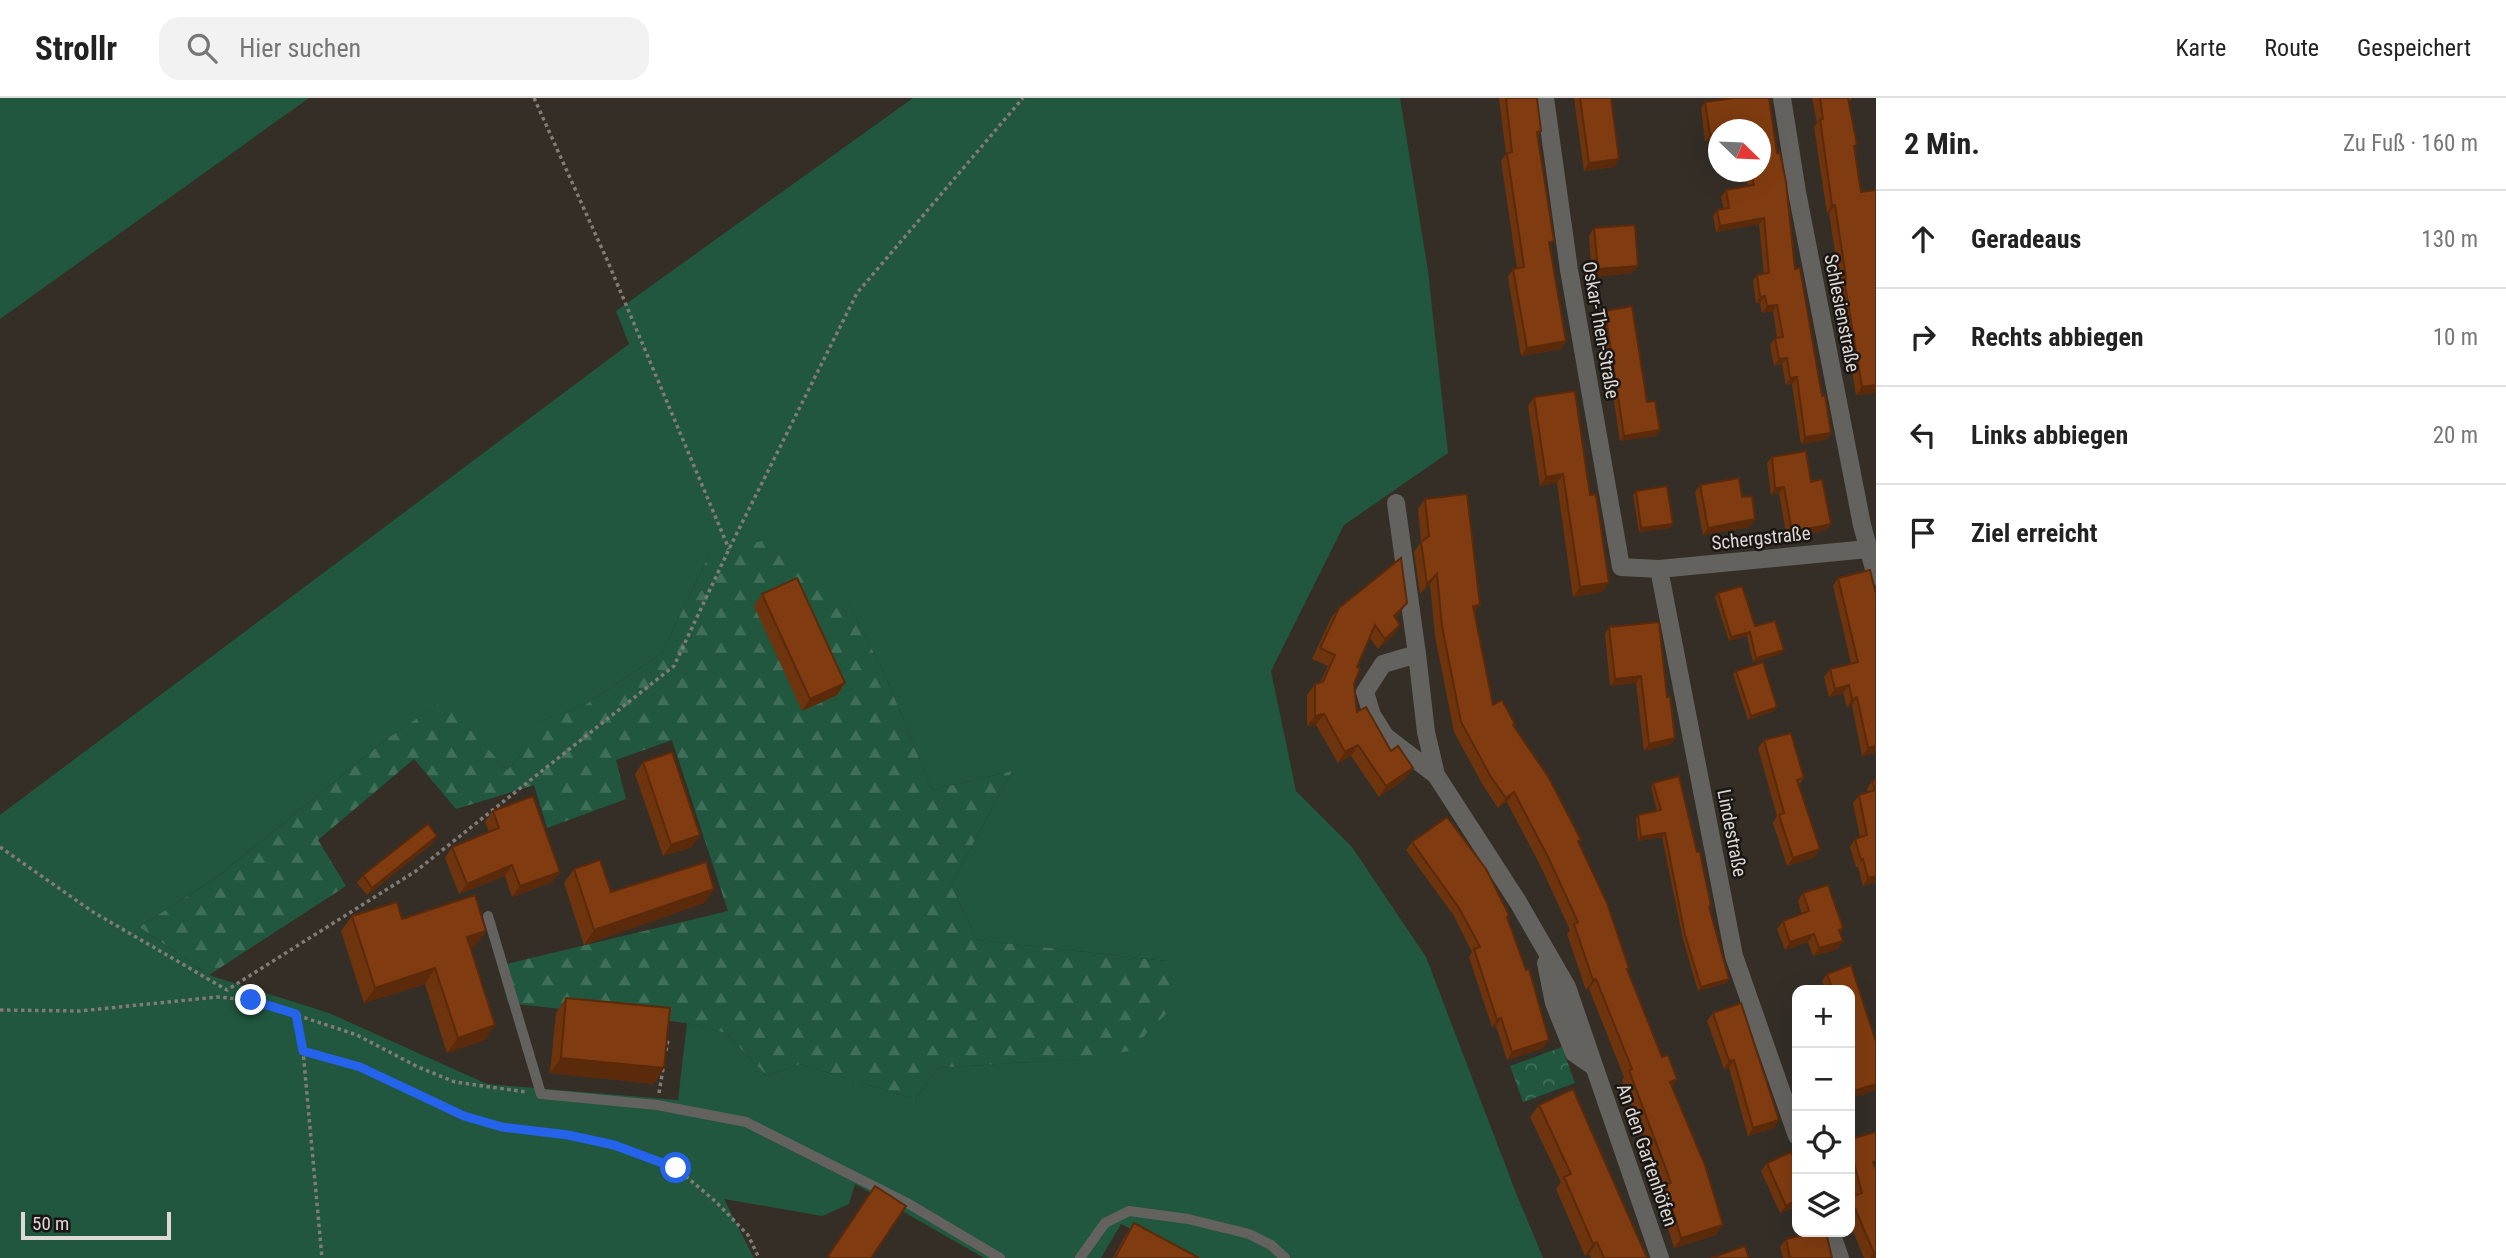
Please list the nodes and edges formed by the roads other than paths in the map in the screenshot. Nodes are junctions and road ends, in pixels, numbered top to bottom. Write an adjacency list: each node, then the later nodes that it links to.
1 (1545, 98): 6 (street, Oskar-Then-Straße)
2 (1782, 98): 4 (street, Schlesienstraße)
3 (1396, 503): 8 (street, An den Gartenhöfen)
4 (1869, 524): 5 (street, Schlesienstraße)
5 (1868, 549): 6 (street, Schergstraße); 7 (street, Schlesienstraße)
6 (1659, 569): 11 (street, Lindestraße)
7 (1876, 576)
8 (1417, 654): 9 (street, An den Gartenhöfen); 9 (street, An den Gartenhöfen)
9 (1436, 775): 16 (street, An den Gartenhöfen)
10 (488, 916): 13 (lane)
11 (1792, 1122)
12 (1833, 1237): 17 (street)
13 (1000, 1258)
14 (1080, 1258): 15 (lane)
15 (1285, 1258)
16 (1660, 1258)
17 (1840, 1258)

